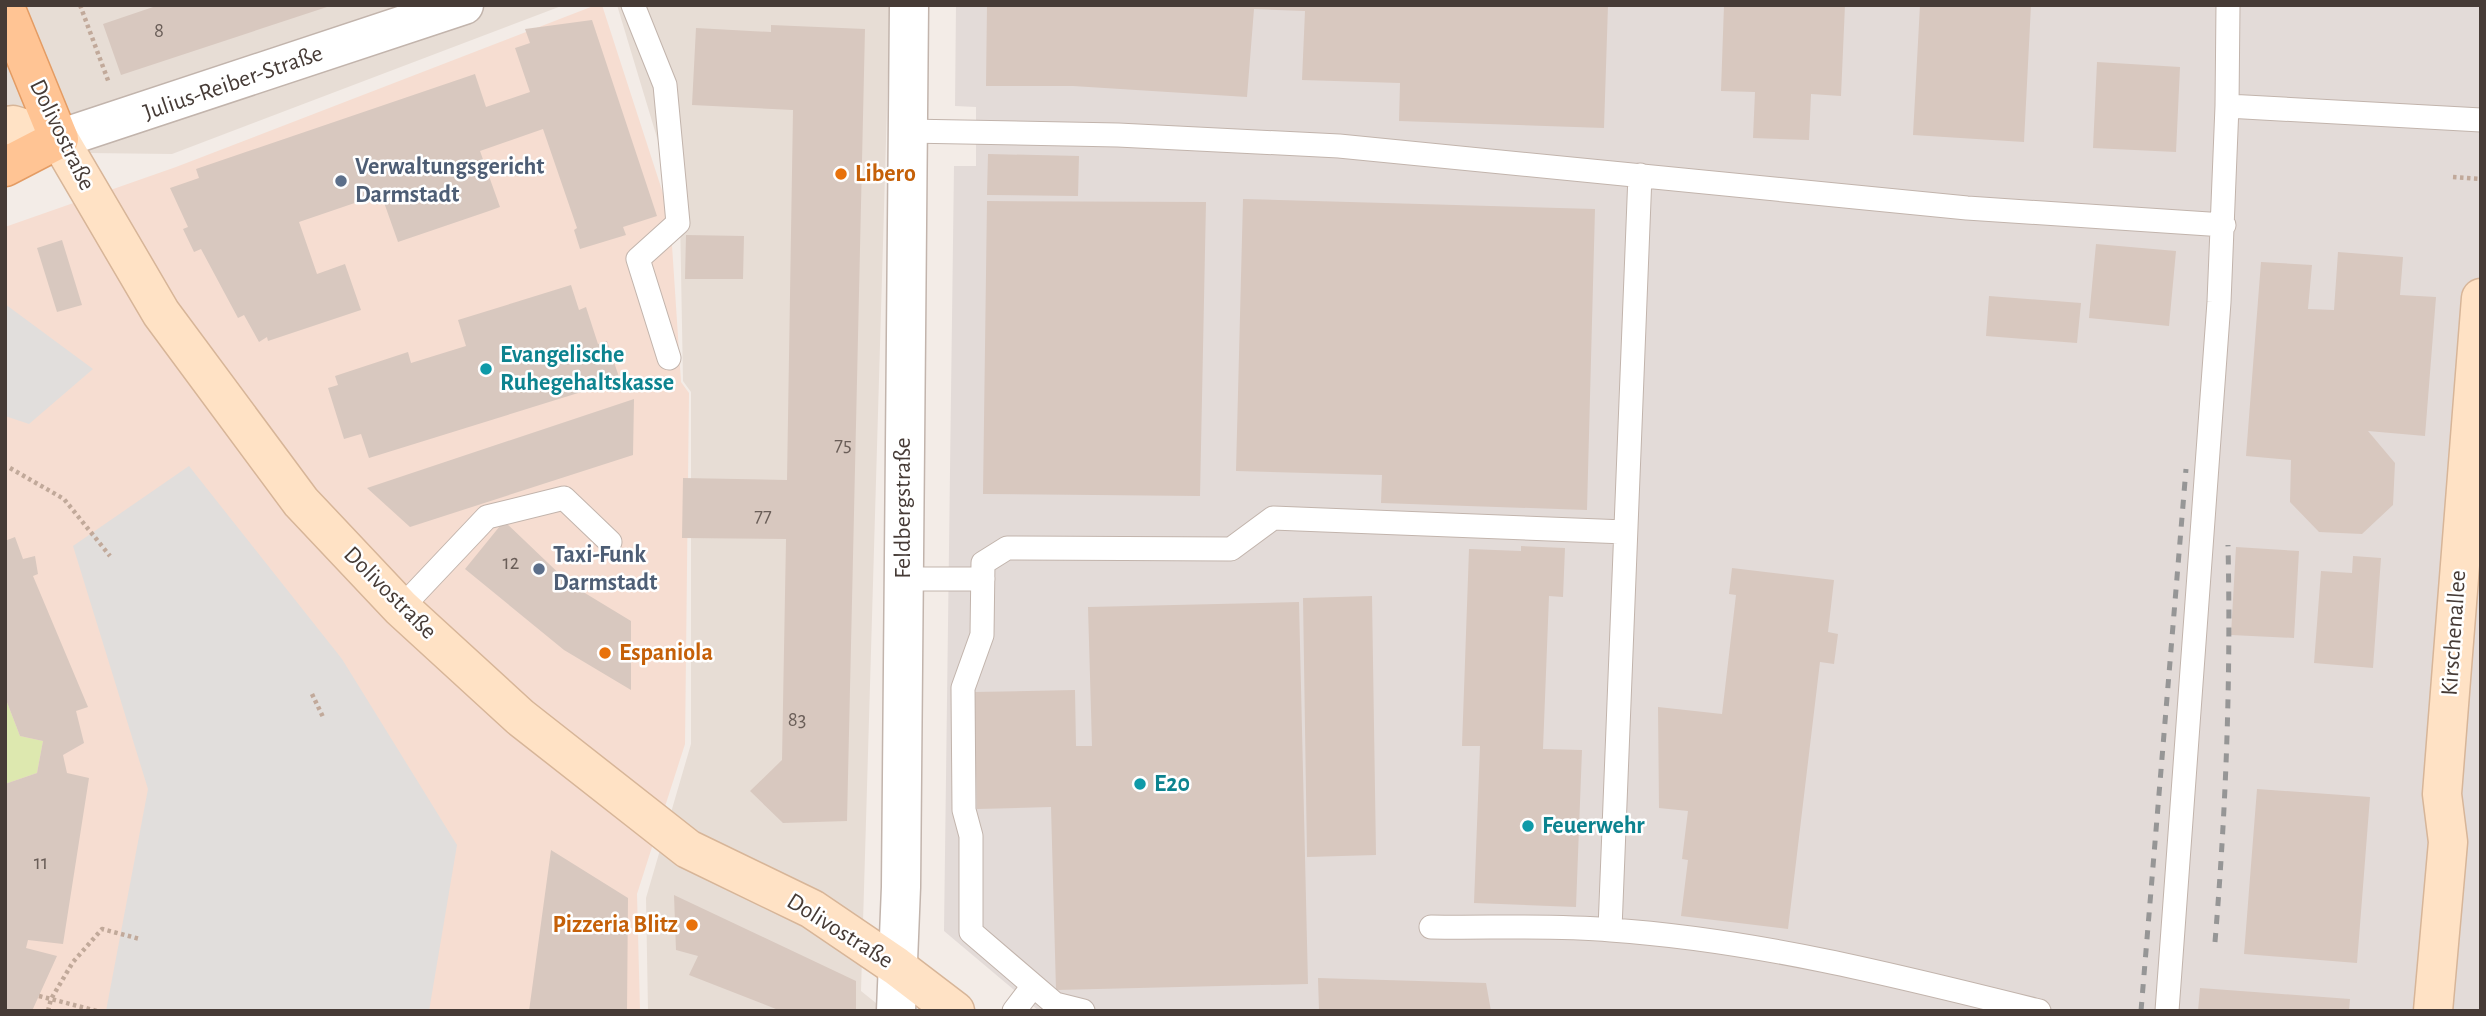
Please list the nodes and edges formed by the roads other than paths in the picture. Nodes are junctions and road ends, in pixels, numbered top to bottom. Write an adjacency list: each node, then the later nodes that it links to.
1 (464, 5): 10 (street, Julius-Reiber-Straße)
2 (633, 5): 15 (lane)
3 (909, 5): 9 (street, Feldbergstraße)
4 (2228, 5): 6 (lane)
5 (5, 7): 10 (main road, Dolivostraße)
6 (2227, 106): 7 (lane); 13 (lane)
7 (2481, 120)
8 (5, 126): 10 (street)
9 (907, 131): 12 (lane); 18 (street, Feldbergstraße)
10 (59, 139): 11 (main road, Julius-Reiber-Straße); 21 (street, Dolivostraße)
11 (5, 167)
12 (1640, 175): 13 (lane); 16 (lane)
13 (2224, 225): 32 (lane)
14 (2481, 298): 22 (street, Kirschenallee)
15 (669, 358)
16 (1625, 532): 19 (lane); 24 (lane)
17 (610, 542): 21 (lane)
18 (903, 579): 19 (lane); 25 (street, Feldbergstraße)
19 (983, 579): 26 (lane)
20 (2481, 597): 22 (street, Kirschenallee)
21 (401, 608): 25 (street, Dolivostraße)
22 (2448, 842): 33 (street, Kirschenallee)
23 (1431, 927): 24 (lane)
24 (1610, 929): 31 (lane)
25 (896, 966): 27 (street, Feldbergstraße); 28 (street, Dolivostraße)
26 (1034, 986): 29 (lane); 30 (lane)
27 (895, 1011)
28 (956, 1011)
29 (1014, 1011)
30 (1083, 1011)
31 (2039, 1011)
32 (2167, 1011)
33 (2433, 1011)

